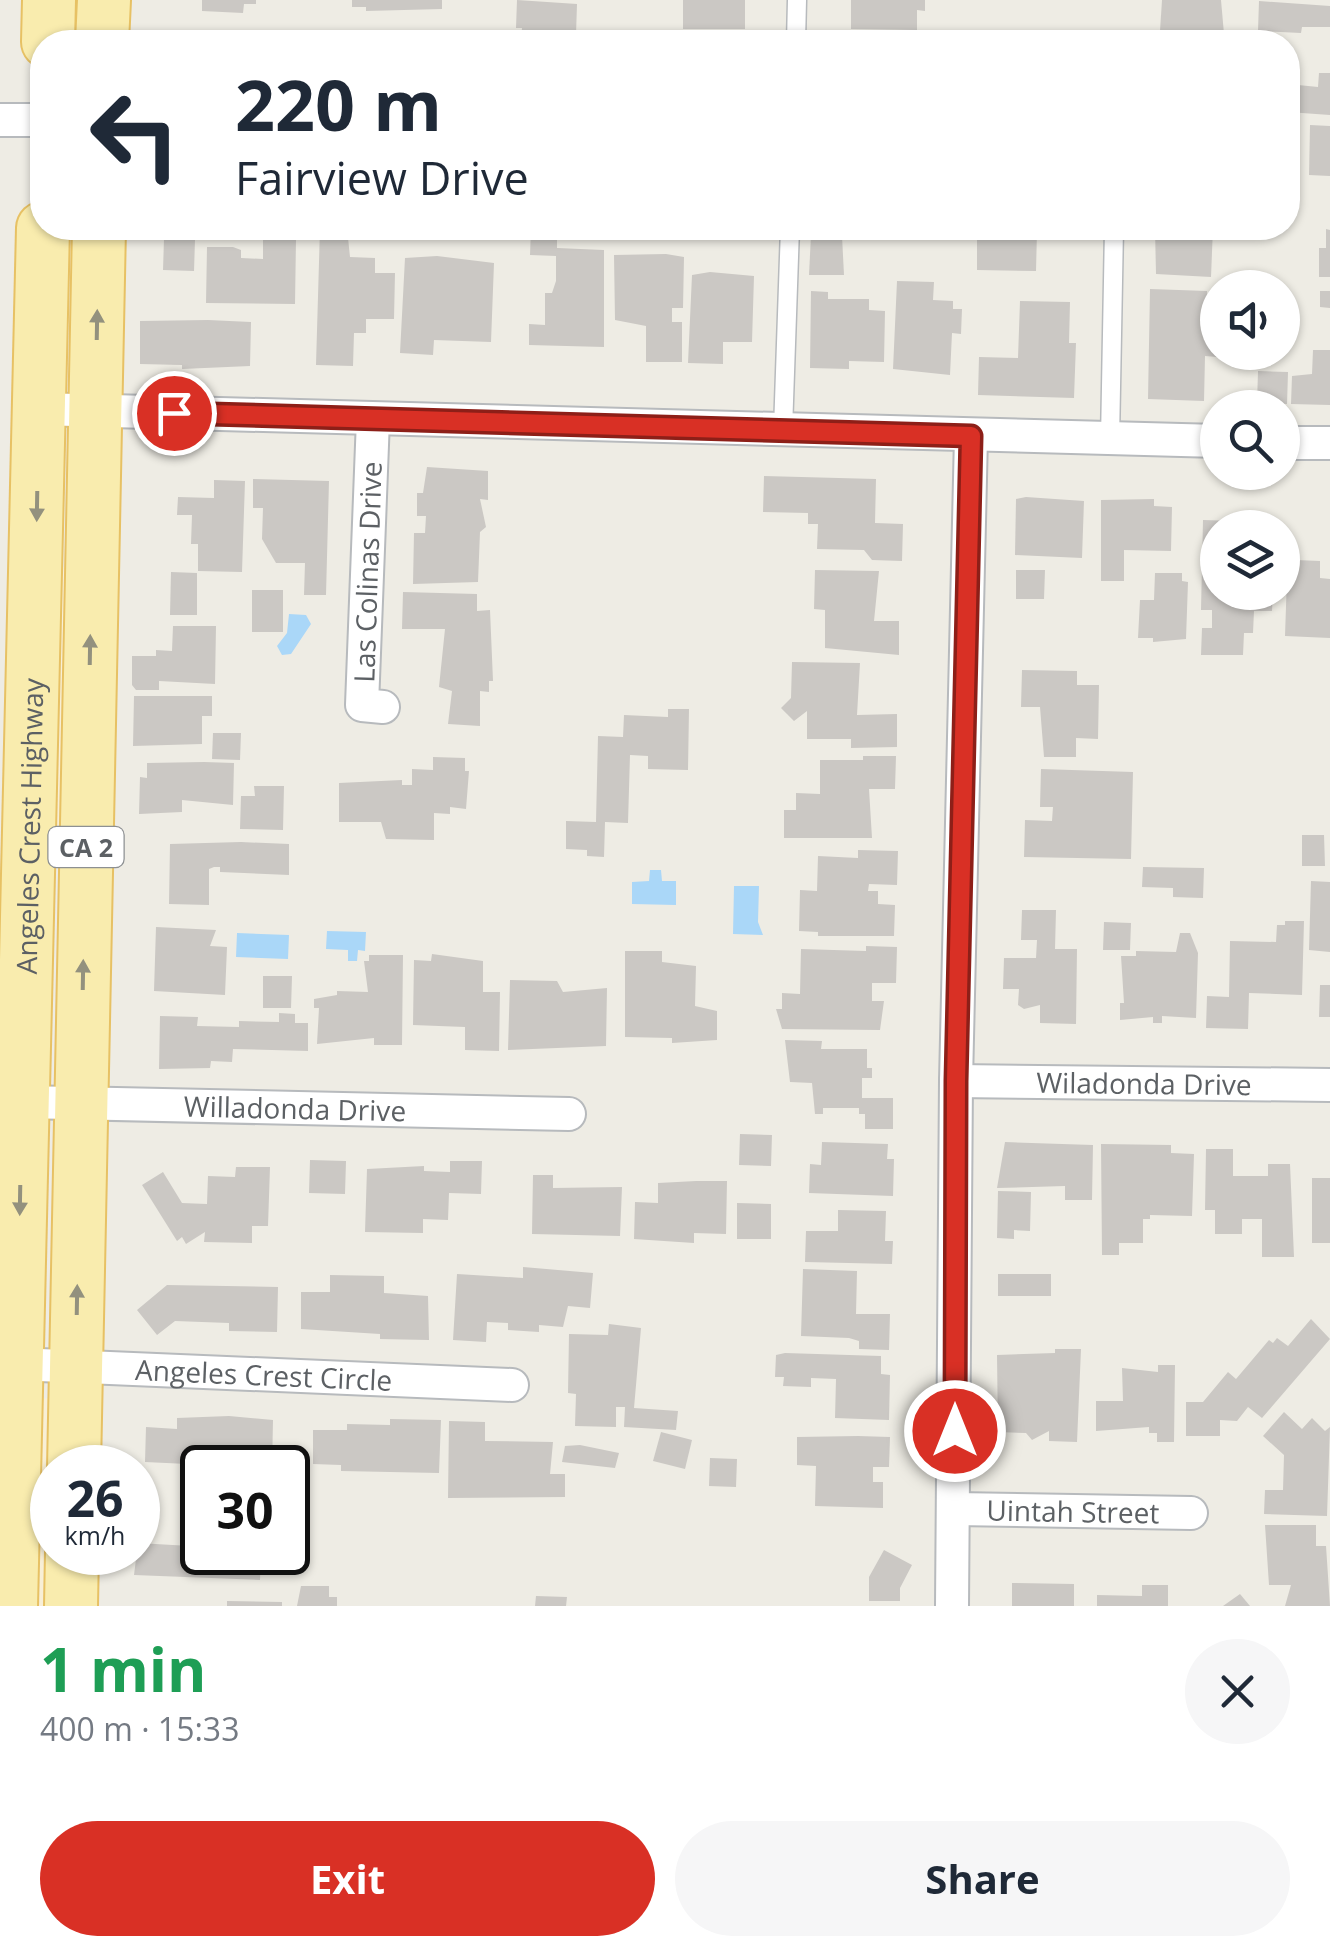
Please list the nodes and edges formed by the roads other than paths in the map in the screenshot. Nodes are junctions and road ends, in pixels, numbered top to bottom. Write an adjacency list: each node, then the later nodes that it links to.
1 (49, 0): 4 (main road)
2 (104, 0): 5 (main road)
3 (797, 0): 6 (lane)
4 (48, 30)
5 (103, 30)
6 (796, 30)
7 (0, 120): 8 (street)
8 (30, 120)
9 (43, 240): 13 (main road, Angeles Crest Highway / CA 2)
10 (99, 240): 14 (main road, Angeles Crest Highway / CA 2, one-way to 10)
11 (790, 240): 16 (lane)
12 (1114, 240): 18 (lane)
13 (39, 409): 14 (street); 25 (main road, Angeles Crest Highway / CA 2, one-way to 25)
14 (95, 410): 15 (street); 26 (main road, Angeles Crest Highway / CA 2, one-way to 14)
15 (372, 419): 16 (street); 22 (street, Las Colinas Drive)
16 (783, 430): 17 (street)
17 (971, 436): 18 (street); 23 (street)
18 (1110, 440): 19 (street)
19 (1200, 442)
20 (1300, 443): 21 (street)
21 (1330, 444)
22 (383, 707)
23 (956, 1081): 24 (street, Wiladonda Drive); 32 (street)
24 (1330, 1085)
25 (22, 1102): 26 (street, Willadonda Drive); 28 (main road, Angeles Crest Highway / CA 2, one-way to 28)
26 (81, 1105): 27 (street, Willadonda Drive); 29 (main road, Angeles Crest Highway / CA 2, one-way to 26)
27 (569, 1114)
28 (16, 1364): 29 (street, Angeles Crest Circle); 35 (main road, Angeles Crest Highway / CA 2)
29 (76, 1364): 30 (street, Angeles Crest Circle); 31 (main road, Angeles Crest Highway / CA 2)
30 (512, 1385)
31 (74, 1445)
32 (955, 1509): 33 (street, Uintah Street); 37 (street)
33 (1191, 1512)
34 (72, 1575): 36 (main road)
35 (11, 1606)
36 (71, 1606)
37 (952, 1606)

